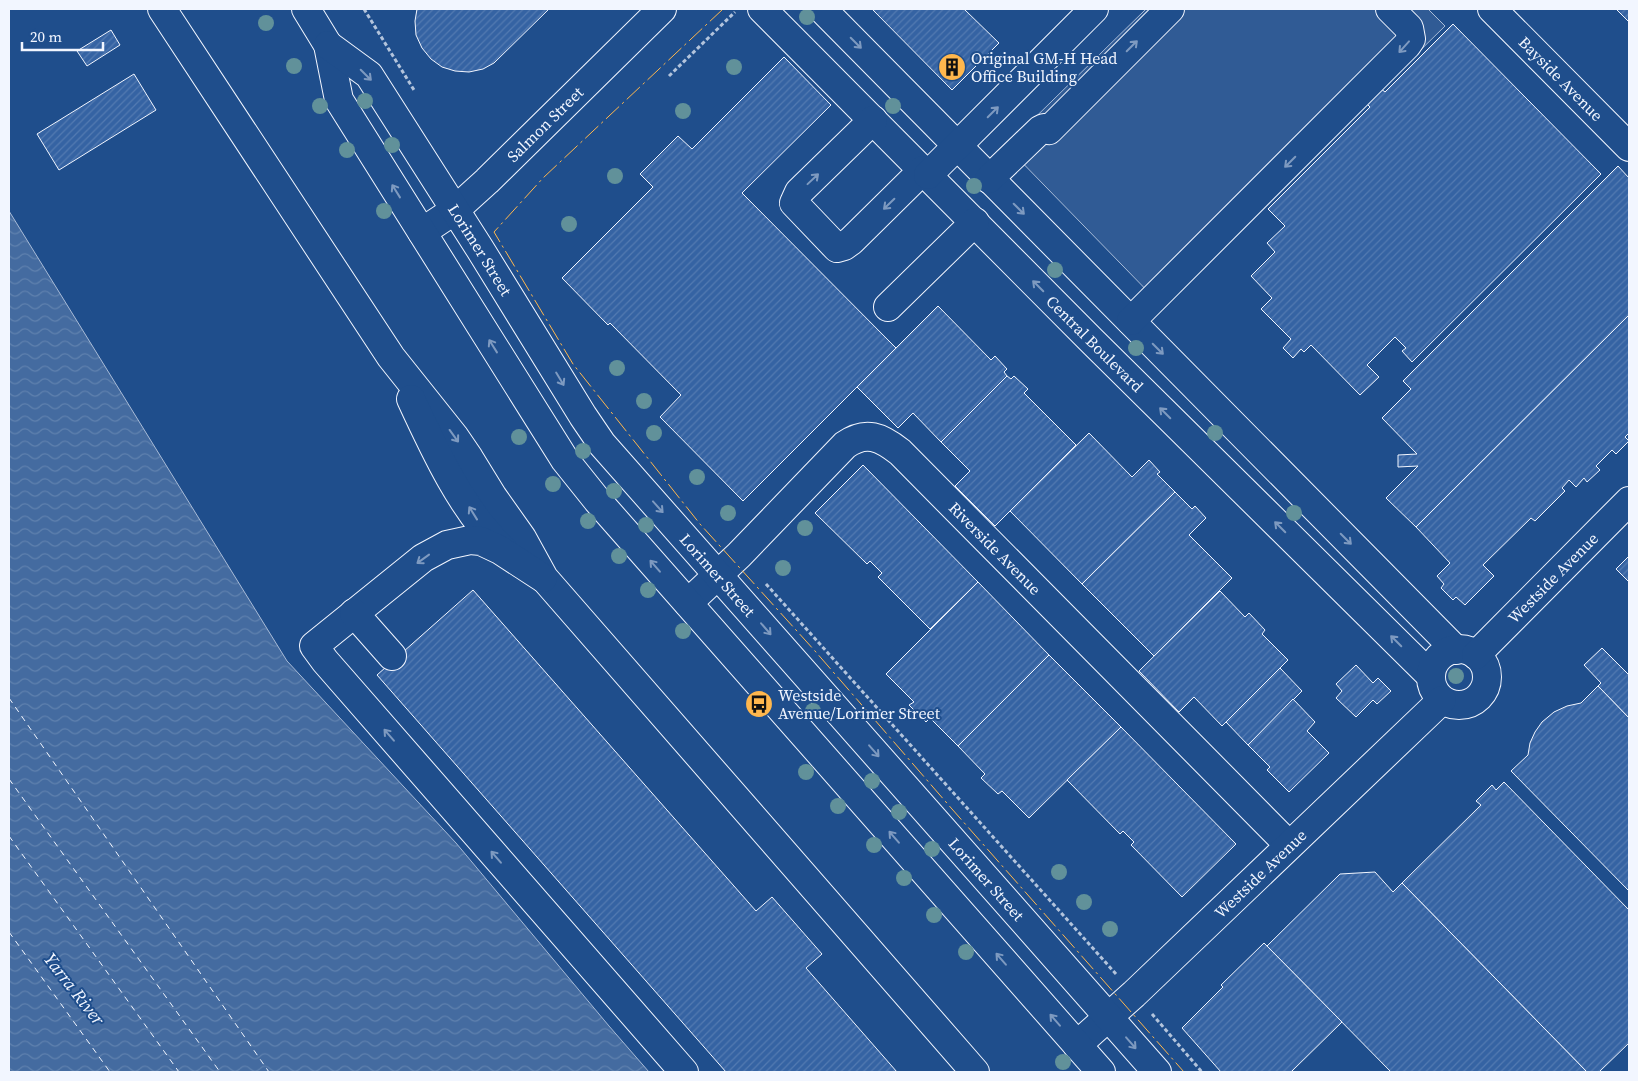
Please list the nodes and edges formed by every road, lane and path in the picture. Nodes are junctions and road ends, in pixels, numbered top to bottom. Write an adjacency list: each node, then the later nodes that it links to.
1 (162, 9): 24 (main road)
2 (306, 9): 11 (main road, Lorimer Street)
3 (662, 9): 18 (main road, Salmon Street)
4 (738, 9): 12 (path)
5 (762, 9): 13 (main road, Central Boulevard)
6 (822, 9): 15 (main road, one-way to 15)
7 (1094, 9): 15 (main road, one-way to 7)
8 (1170, 9): 17 (main road, one-way to 8)
9 (1390, 9): 22 (main road, one-way to 22)
10 (1492, 9): 14 (main road, Bayside Avenue)
11 (328, 45): 18 (main road, Lorimer Street, one-way to 18); 20 (main road, Lorimer Street, one-way to 11)
12 (669, 76)
13 (873, 120): 16 (main road, Central Boulevard); 16 (main road, one-way to 13)
14 (1627, 140)
15 (958, 146): 16 (main road); 17 (main road)
16 (926, 172): 19 (main road, Central Boulevard)
17 (989, 179): 22 (main road, one-way to 22)
18 (455, 210): 20 (main road, Salmon Street); 29 (main road, Lorimer Street, one-way to 29)
19 (975, 222): 21 (main road); 23 (main road, Central Boulevard, one-way to 19)
20 (422, 232): 31 (main road, Lorimer Street, one-way to 20)
21 (888, 307)
22 (1126, 317): 23 (main road); 25 (main road, one-way to 25)
23 (1091, 340): 27 (main road, Central Boulevard, one-way to 23)
24 (392, 357): 28 (main road, one-way to 24); 30 (main road, one-way to 30)
25 (1282, 474): 27 (main road); 33 (main road, one-way to 33)
26 (1629, 500): 33 (main road, Westside Avenue)
27 (1253, 501): 35 (main road, Central Boulevard, one-way to 27)
28 (517, 562): 30 (main road); 32 (main road, one-way to 32)
29 (719, 575): 31 (main road, Riverside Avenue); 36 (main road, Riverside Avenue); 37 (main road, Lorimer Street, one-way to 37)
30 (544, 578): 39 (main road)
31 (688, 603): 38 (main road, Lorimer Street, one-way to 31)
32 (354, 613): 34 (main road); 40 (main road, one-way to 32)
33 (1466, 652): 35 (main road); 35 (main road)
34 (392, 656)
35 (1436, 688): 36 (main road, Westside Avenue)
36 (1290, 845): 37 (main road, Westside Avenue)
37 (1108, 1017): 38 (main road, Westside Avenue); 42 (main road, Lorimer Street, one-way to 42)
38 (1077, 1045): 41 (main road, Lorimer Street)
39 (962, 1068)
40 (684, 1072)
41 (1101, 1072)
42 (1156, 1072)

